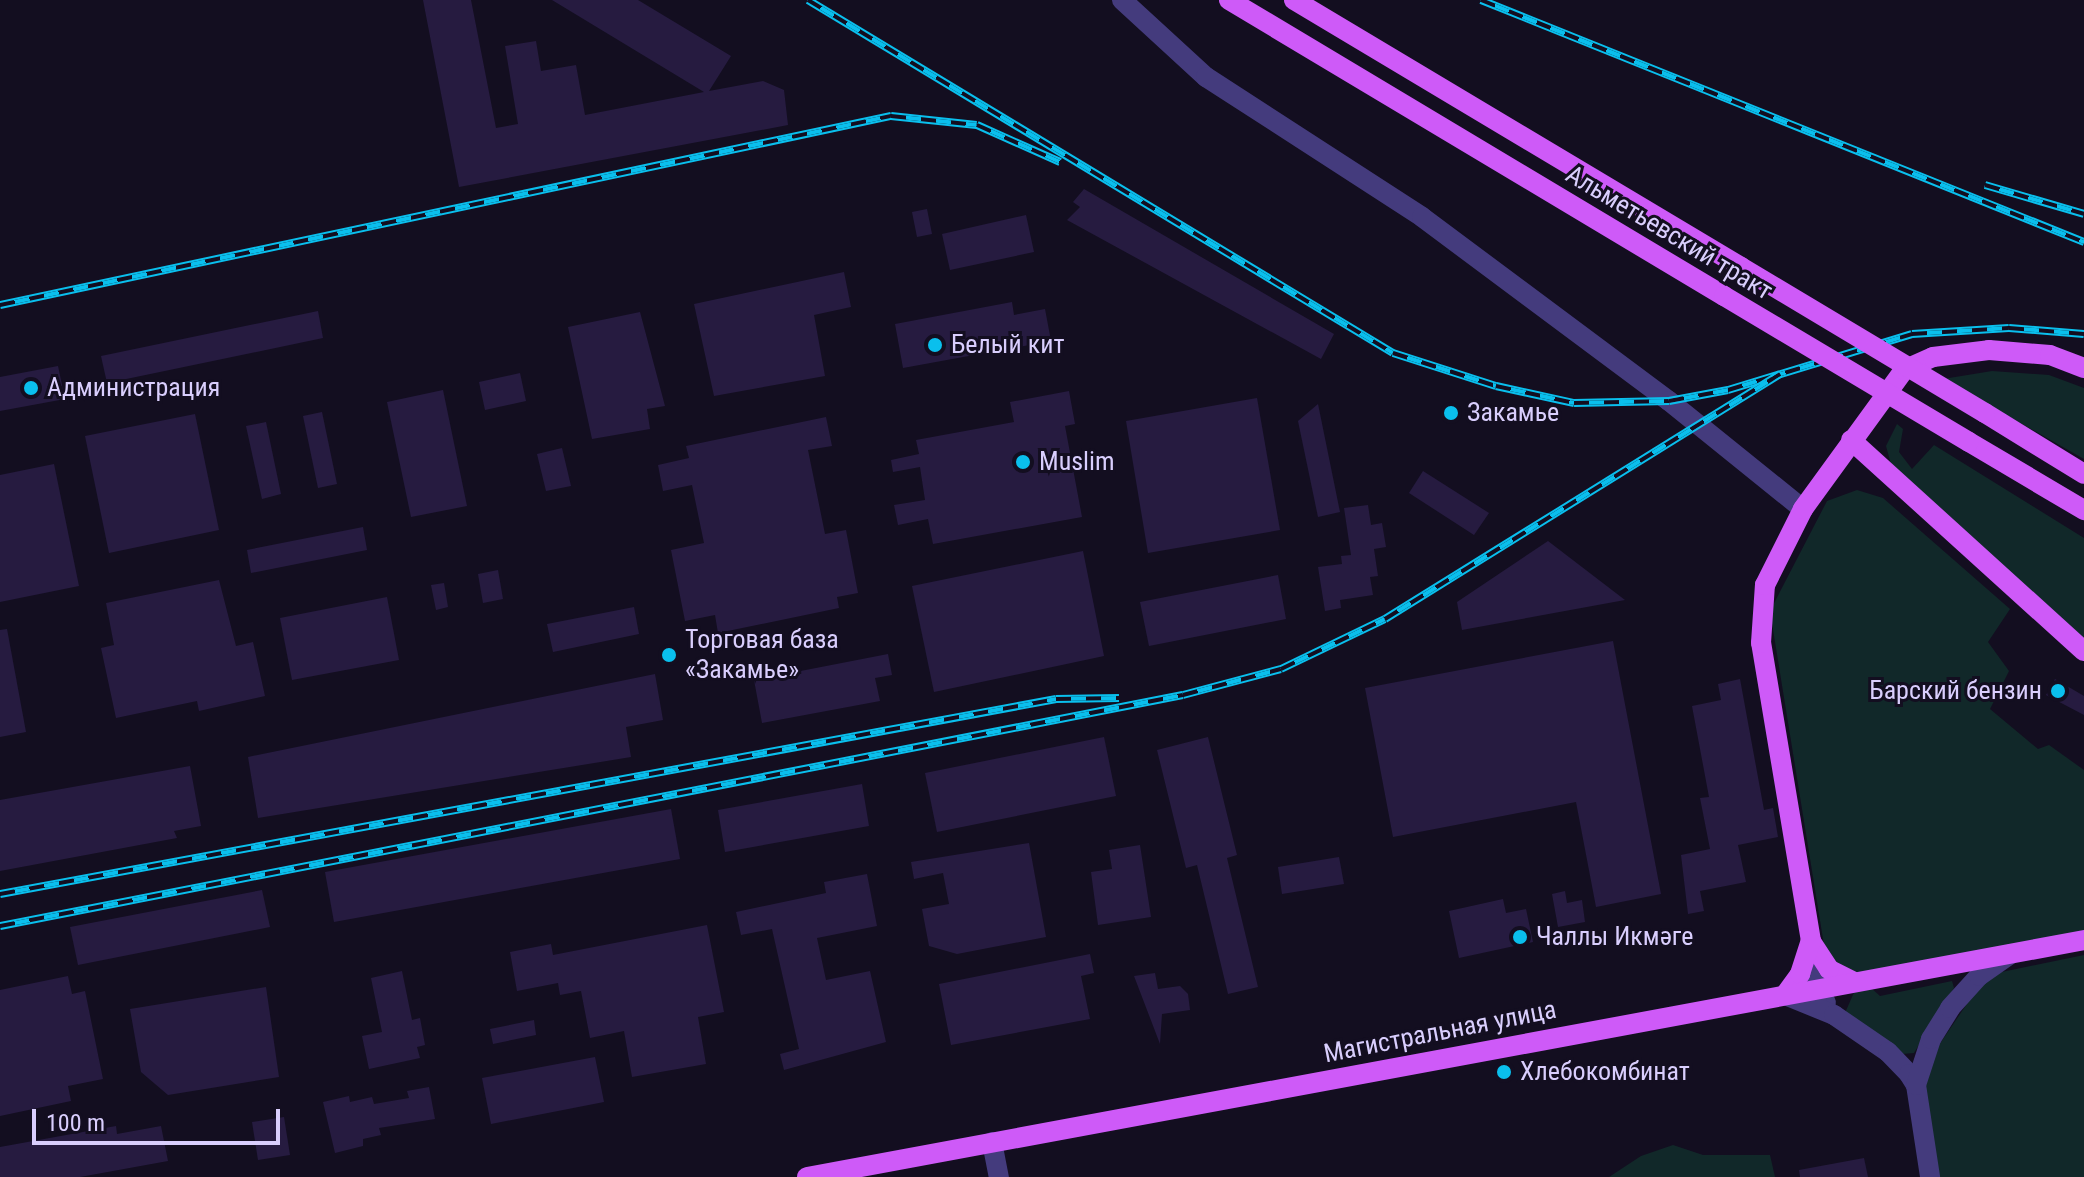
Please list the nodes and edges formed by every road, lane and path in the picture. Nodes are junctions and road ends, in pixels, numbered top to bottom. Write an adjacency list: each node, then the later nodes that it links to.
1 (1122, 0): 7 (street)
2 (1229, 0): 8 (main road, Альметьевский тракт, bridge)
3 (1294, 0): 6 (main road, Альметьевский тракт, bridge)
4 (2084, 368): 5 (main road)
5 (1851, 440): 7 (main road); 9 (main road)
6 (2084, 474)
7 (1803, 509): 11 (main road)
8 (2084, 510)
9 (2084, 651)
10 (2084, 940): 12 (main road, Магистральная улица)
11 (1811, 941): 13 (main road); 14 (street); 15 (main road)
12 (2010, 954): 13 (main road, Магистральная улица); 17 (street)
13 (1854, 982): 14 (main road, Магистральная улица)
14 (1818, 989): 15 (main road, Магистральная улица); 16 (street)
15 (1785, 995): 16 (street); 18 (main road, Магистральная улица)
16 (1849, 1024): 17 (street)
17 (1916, 1085): 21 (street)
18 (992, 1142): 19 (main road, Магистральная улица); 20 (street)
19 (807, 1177)
20 (999, 1177)
21 (1930, 1177)

